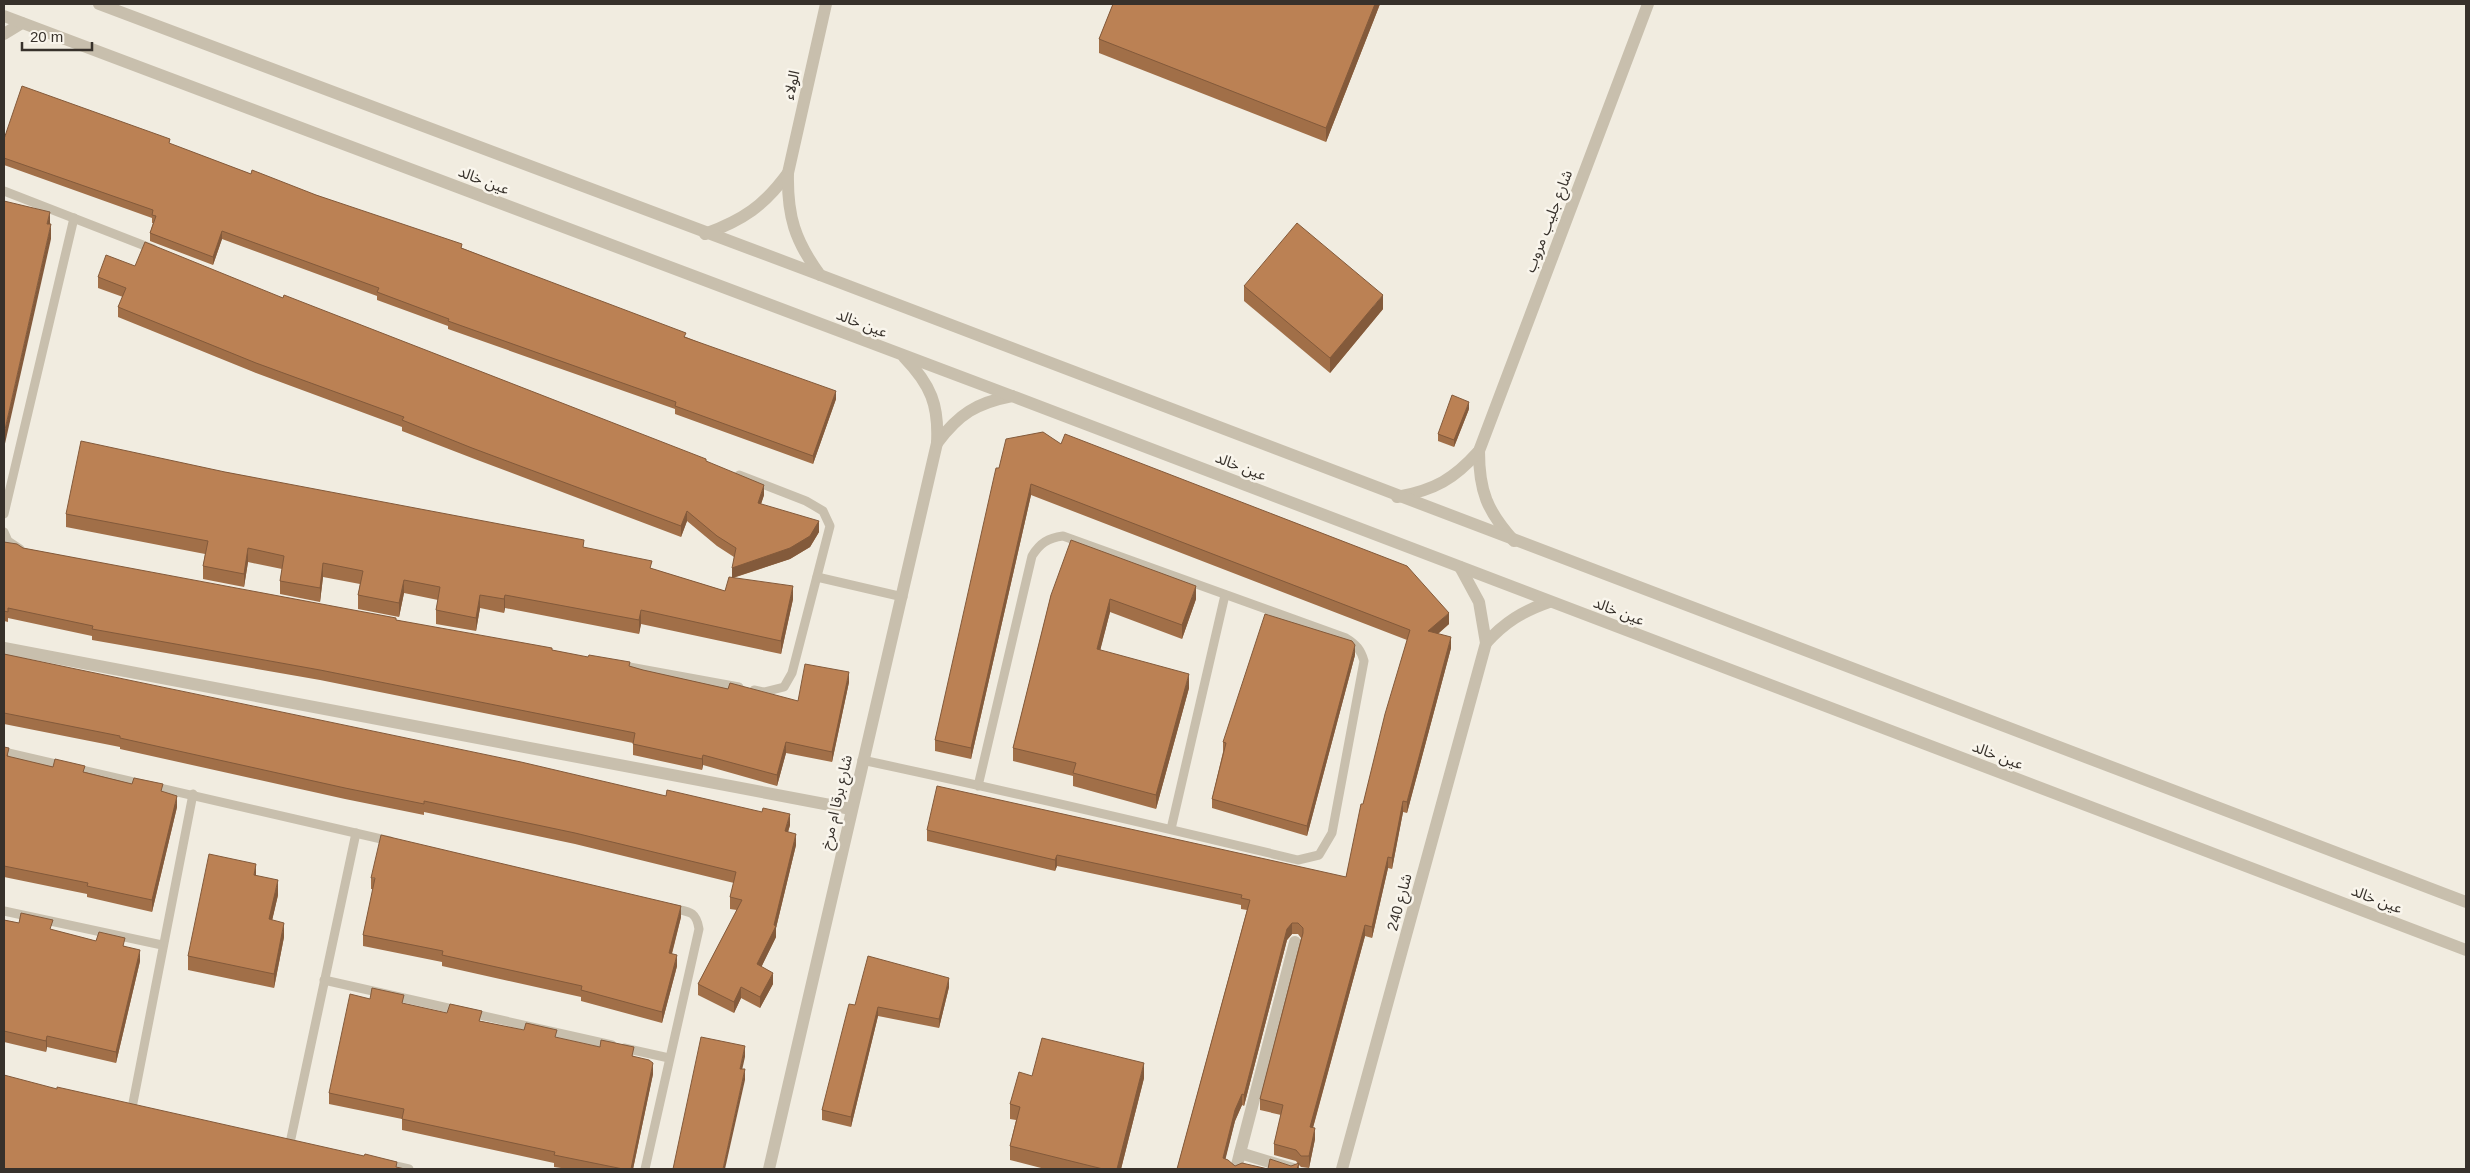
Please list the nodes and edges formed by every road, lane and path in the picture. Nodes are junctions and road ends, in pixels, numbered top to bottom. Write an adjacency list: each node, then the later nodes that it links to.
1 (98, 4): 10 (street, عين خالد)
2 (826, 4): 7 (street, الولاء)
3 (1648, 4): 16 (street, شارع جليب مروب)
4 (4, 16): 5 (street, عين خالد)
5 (22, 23): 6 (street); 13 (street, عين خالد)
6 (4, 34)
7 (788, 173): 10 (street, الولاء); 12 (street, الولاء)
8 (4, 191): 9 (lane)
9 (74, 218): 11 (lane); 19 (lane)
10 (705, 234): 12 (street, عين خالد)
11 (167, 254)
12 (820, 275): 18 (street, عين خالد)
13 (904, 357): 14 (street, عين خالد); 15 (street, شارع برقا ام مرخ)
14 (1012, 396): 15 (street, شارع برقا ام مرخ); 23 (street, عين خالد)
15 (937, 443): 26 (street, شارع برقا ام مرخ)
16 (1479, 451): 18 (street, شارع جليب مروب); 21 (street, شارع جليب مروب)
17 (732, 472): 24 (lane)
18 (1397, 497): 21 (street, عين خالد)
19 (4, 514)
20 (4, 532): 22 (lane)
21 (1514, 541): 39 (street, عين خالد)
22 (34, 554)
23 (1460, 567): 27 (street, عين خالد); 28 (street, شارع 240)
24 (817, 577): 26 (lane); 30 (lane)
25 (1225, 595): 33 (lane); 36 (lane); 36 (lane)
26 (903, 596): 32 (street, شارع برقا ام مرخ)
27 (1549, 602): 28 (street); 44 (street, عين خالد)
28 (1486, 642): 56 (street, شارع 240)
29 (4, 648): 35 (street)
30 (618, 664)
31 (4, 752): 34 (lane)
32 (862, 760): 33 (lane); 35 (street, شارع برقا ام مرخ)
33 (978, 786): 36 (lane)
34 (193, 794): 37 (lane); 43 (lane)
35 (851, 808): 53 (street, شارع برقا ام مرخ)
36 (1171, 829)
37 (356, 833): 38 (lane); 45 (lane)
38 (399, 843)
39 (2466, 902)
40 (663, 906): 46 (lane)
41 (4, 911): 43 (lane)
42 (1295, 942): 49 (street)
43 (162, 945): 47 (lane)
44 (2466, 950)
45 (324, 980): 46 (lane); 48 (lane)
46 (669, 1058): 52 (lane)
47 (132, 1108)
48 (290, 1143)
49 (1240, 1153): 54 (street); 55 (street)
50 (382, 1163): 51 (lane)
51 (409, 1169)
52 (645, 1169)
53 (769, 1169)
54 (1236, 1169)
55 (1293, 1169)
56 (1342, 1169)

